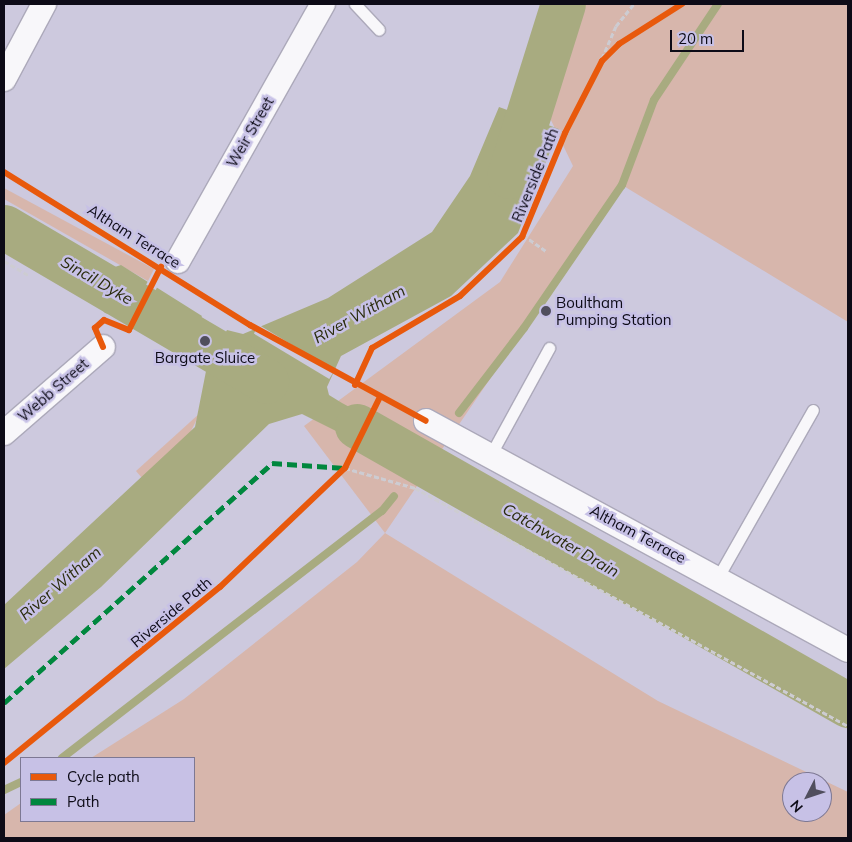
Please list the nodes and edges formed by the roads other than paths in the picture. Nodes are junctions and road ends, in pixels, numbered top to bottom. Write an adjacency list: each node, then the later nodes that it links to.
1 (44, 4): 5 (street)
2 (323, 4): 6 (street, Weir Street)
3 (355, 4): 4 (lane)
4 (379, 30)
5 (4, 79)
6 (178, 261)
7 (103, 347): 11 (street, Webb Street)
8 (549, 348): 12 (lane)
9 (813, 410): 13 (lane)
10 (426, 421): 12 (street, Altham Terrace)
11 (4, 434)
12 (490, 454): 13 (street, Altham Terrace)
13 (718, 577): 14 (street, Altham Terrace)
14 (848, 650)

